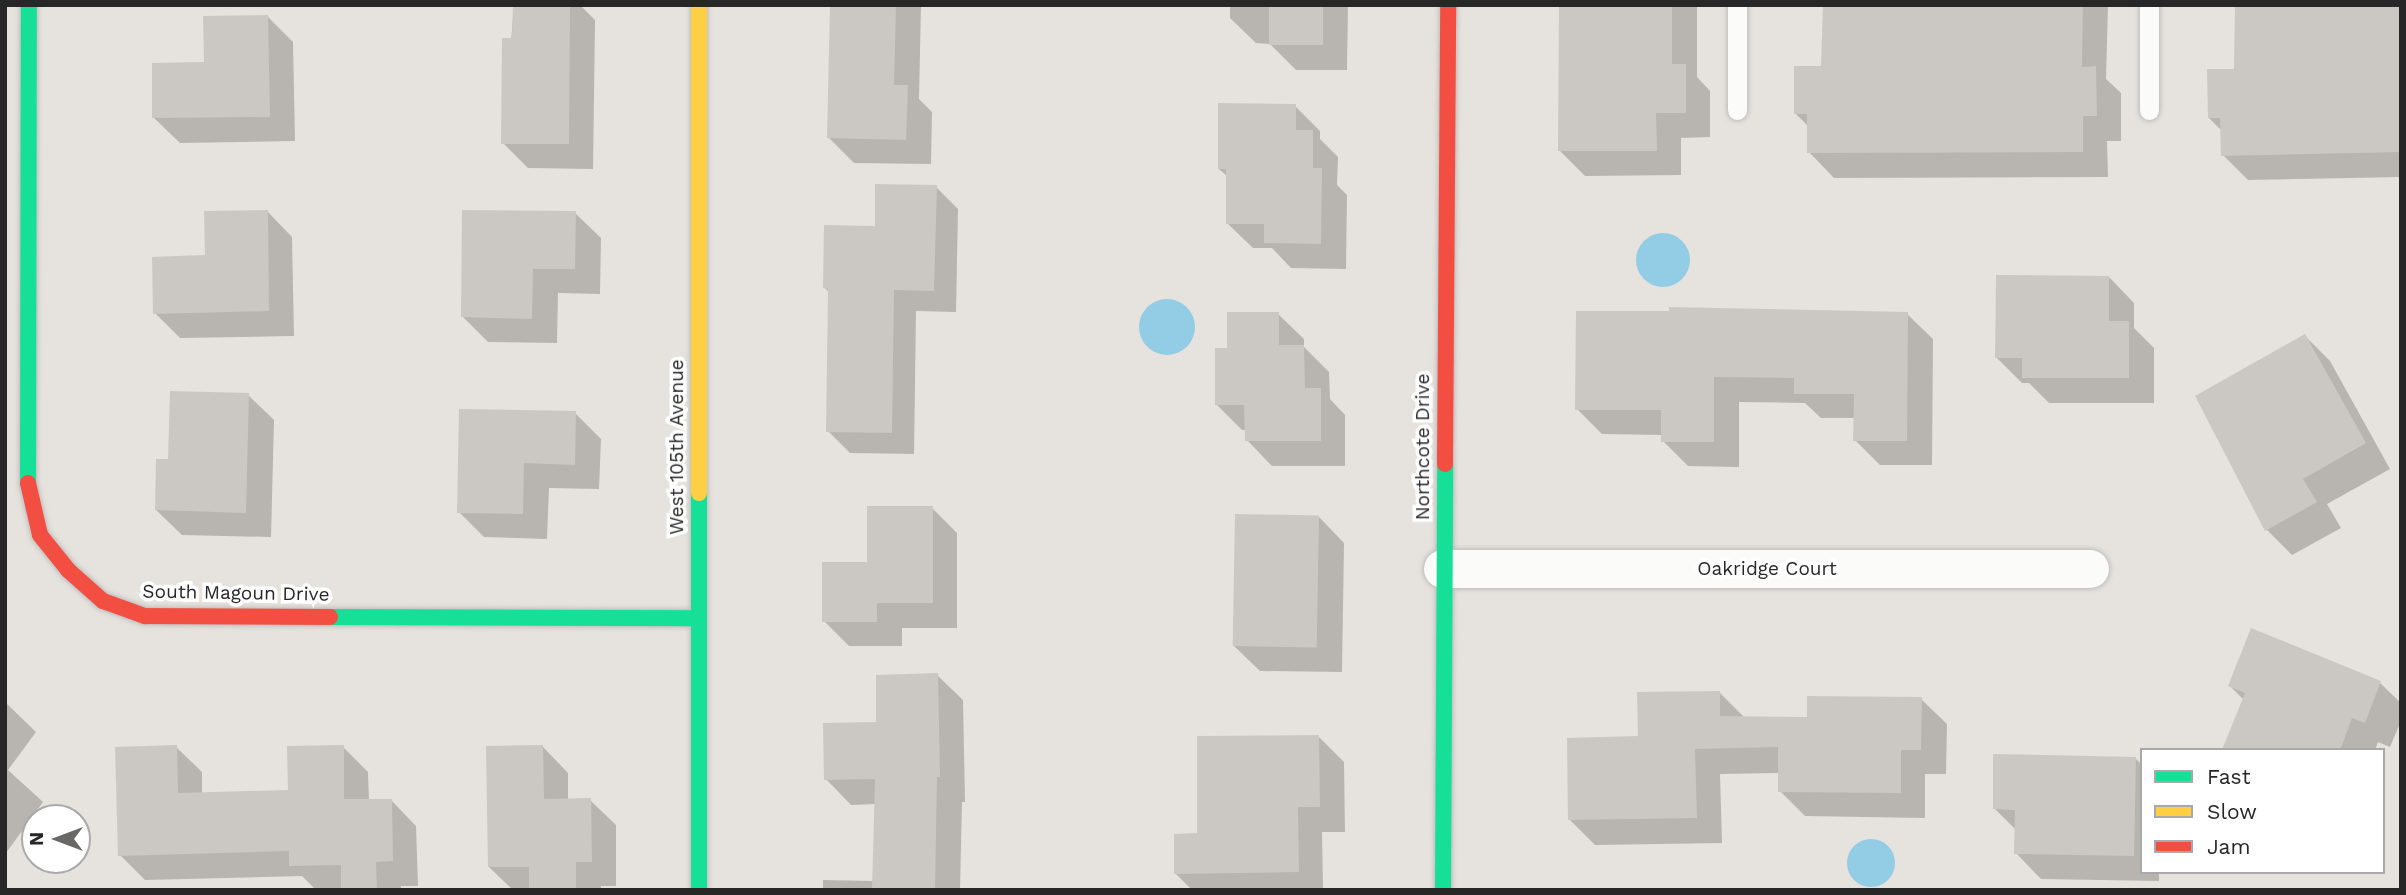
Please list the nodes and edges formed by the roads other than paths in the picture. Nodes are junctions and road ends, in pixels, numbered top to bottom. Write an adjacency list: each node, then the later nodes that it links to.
1 (29, 5): 10 (street, South Magoun Drive)
2 (699, 5): 10 (street, West 105th Avenue)
3 (1448, 5): 8 (street, Northcote Drive)
4 (1737, 5): 6 (lane)
5 (2149, 5): 7 (lane)
6 (1737, 110)
7 (2149, 110)
8 (1443, 569): 9 (street, Oakridge Court); 12 (street, Northcote Drive)
9 (2090, 569)
10 (698, 618): 11 (street, West 105th Avenue)
11 (699, 890)
12 (1443, 890)

